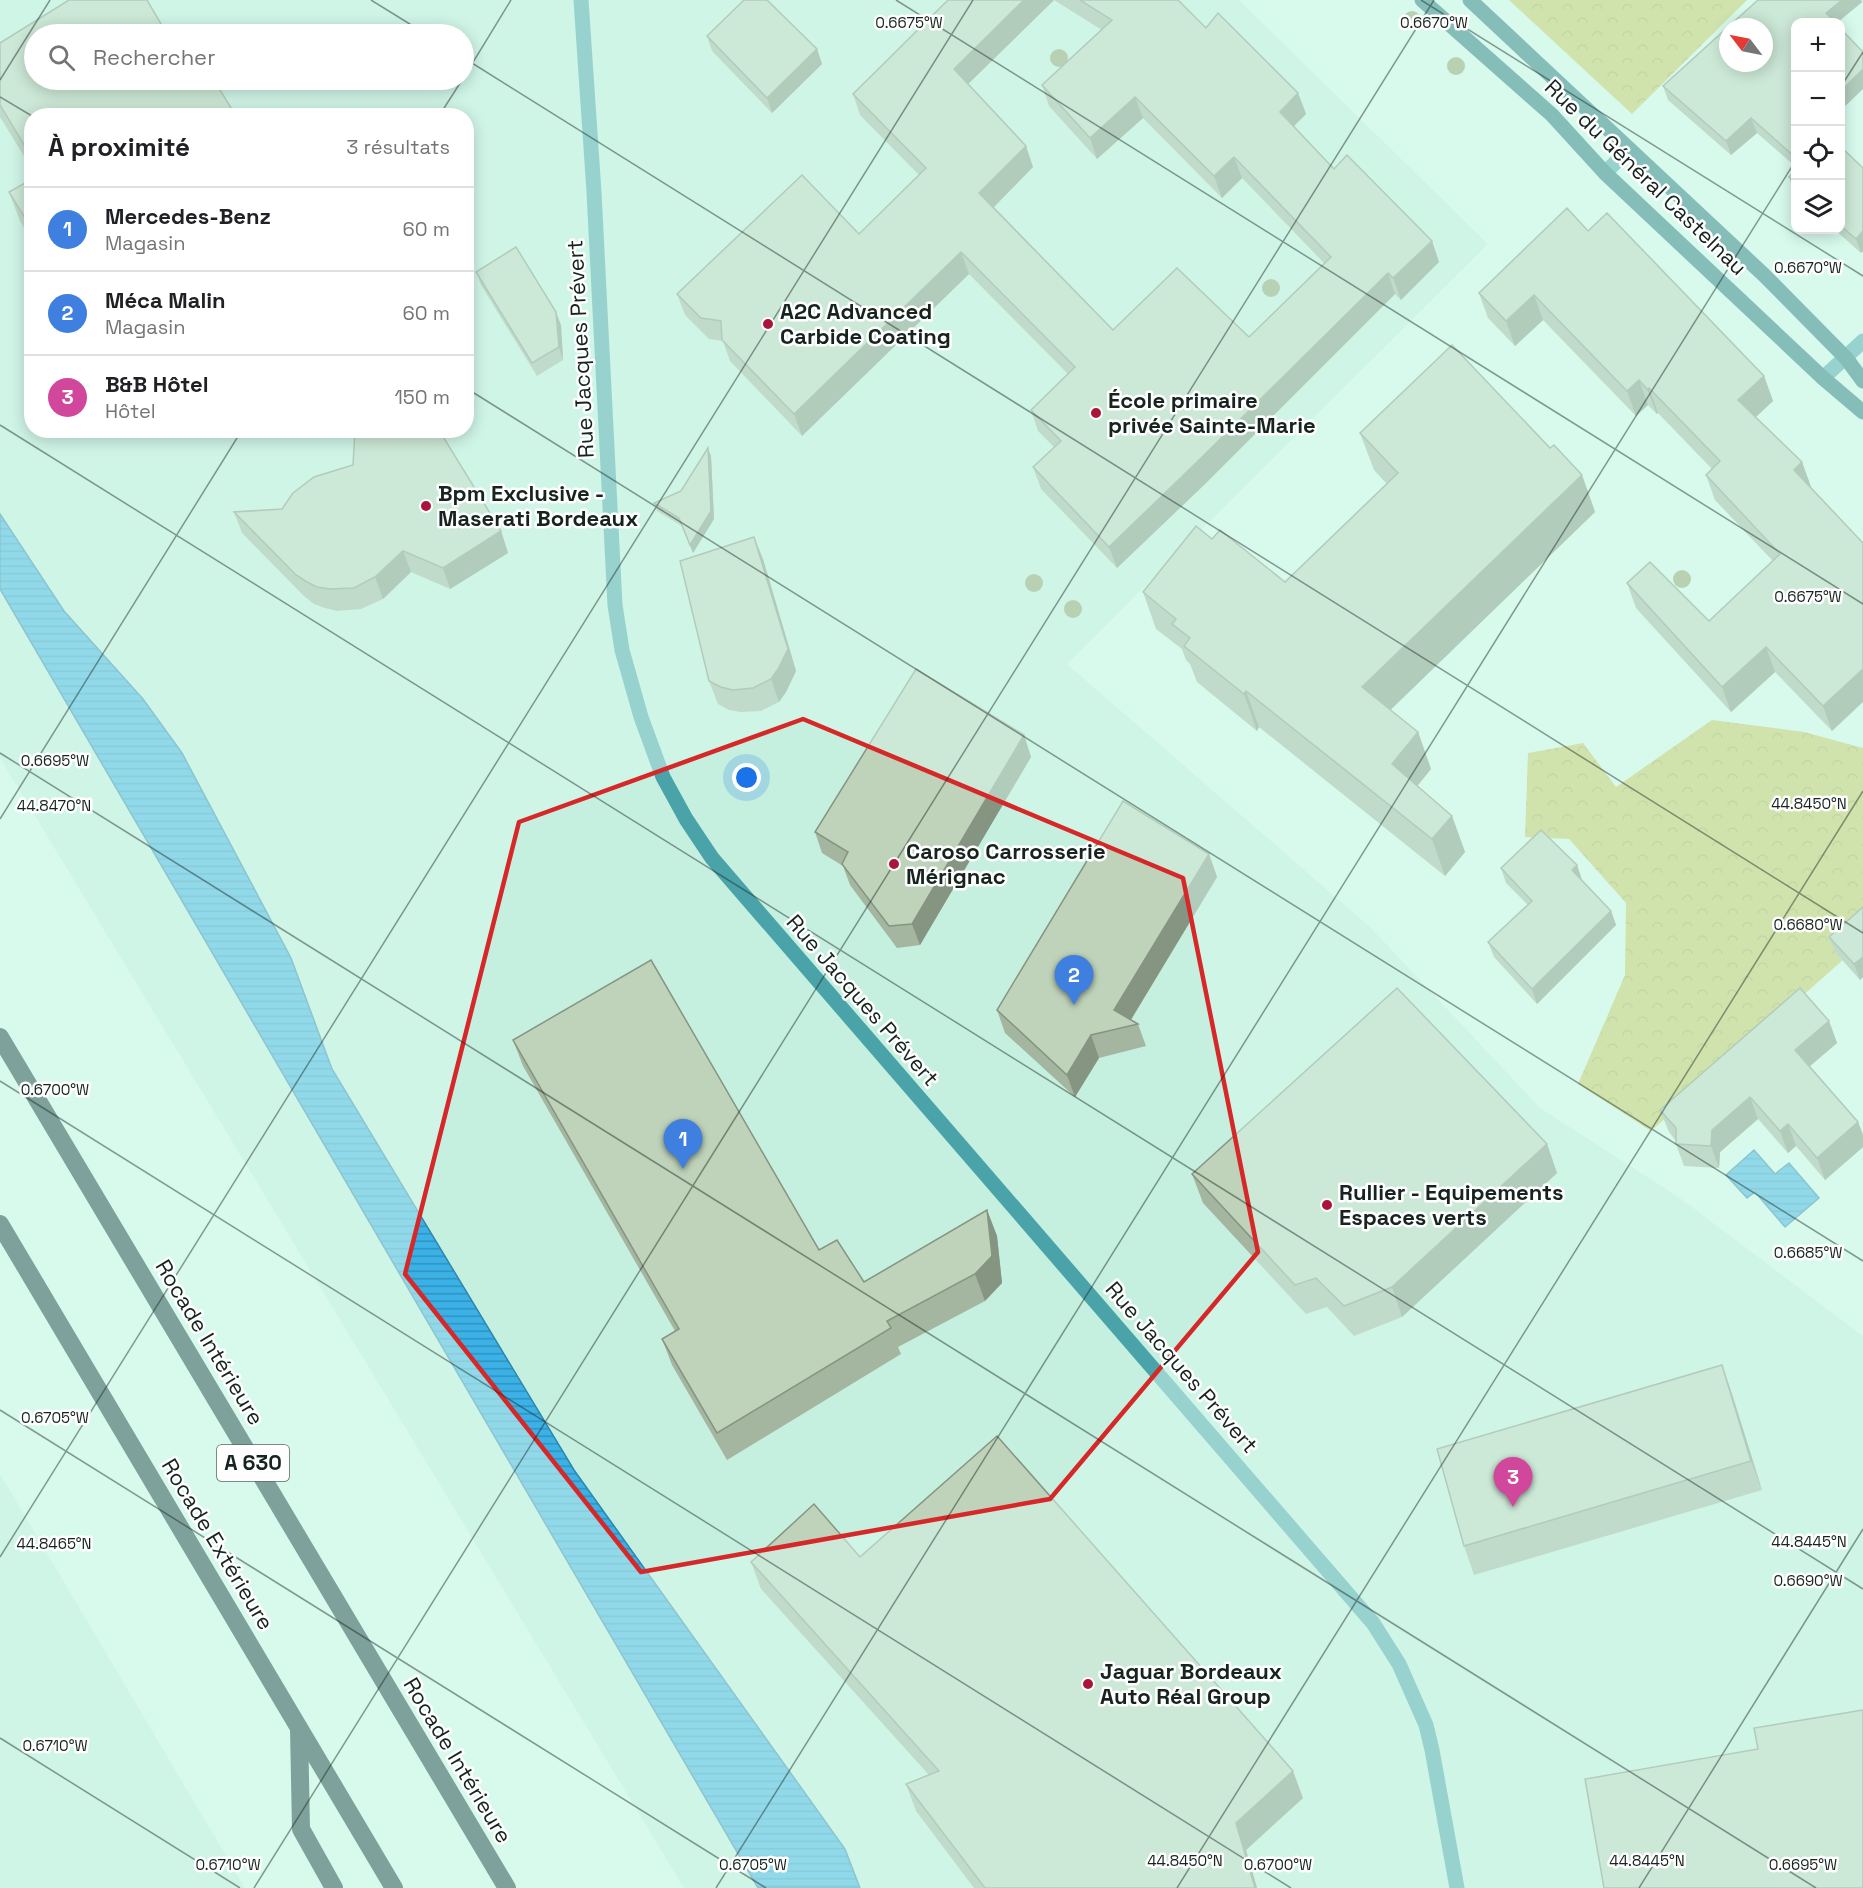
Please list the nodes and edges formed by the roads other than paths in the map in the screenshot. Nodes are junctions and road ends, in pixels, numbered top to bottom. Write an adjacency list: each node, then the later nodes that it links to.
1 (581, 0): 17 (street, Rue Jacques Prévert)
2 (1422, 0): 5 (street, Rue du Général Castelnau)
3 (1470, 0): 4 (street, Rue du Général Castelnau)
4 (1629, 149): 5 (street); 7 (street, Rue du Général Castelnau)
5 (1605, 173): 8 (street, Rue du Général Castelnau)
6 (1863, 341): 7 (street)
7 (1846, 358): 8 (street); 9 (street, Rue du Général Castelnau)
8 (1823, 378): 10 (street, Rue du Général Castelnau)
9 (1863, 381)
10 (1863, 412)
11 (0, 1037): 16 (highway, Rocade Intérieure / A 630)
12 (0, 1224): 13 (highway, Rocade Extérieure)
13 (299, 1726): 14 (highway); 15 (highway, Rocade Extérieure)
14 (334, 1888)
15 (394, 1888)
16 (507, 1888)
17 (1457, 1888)

